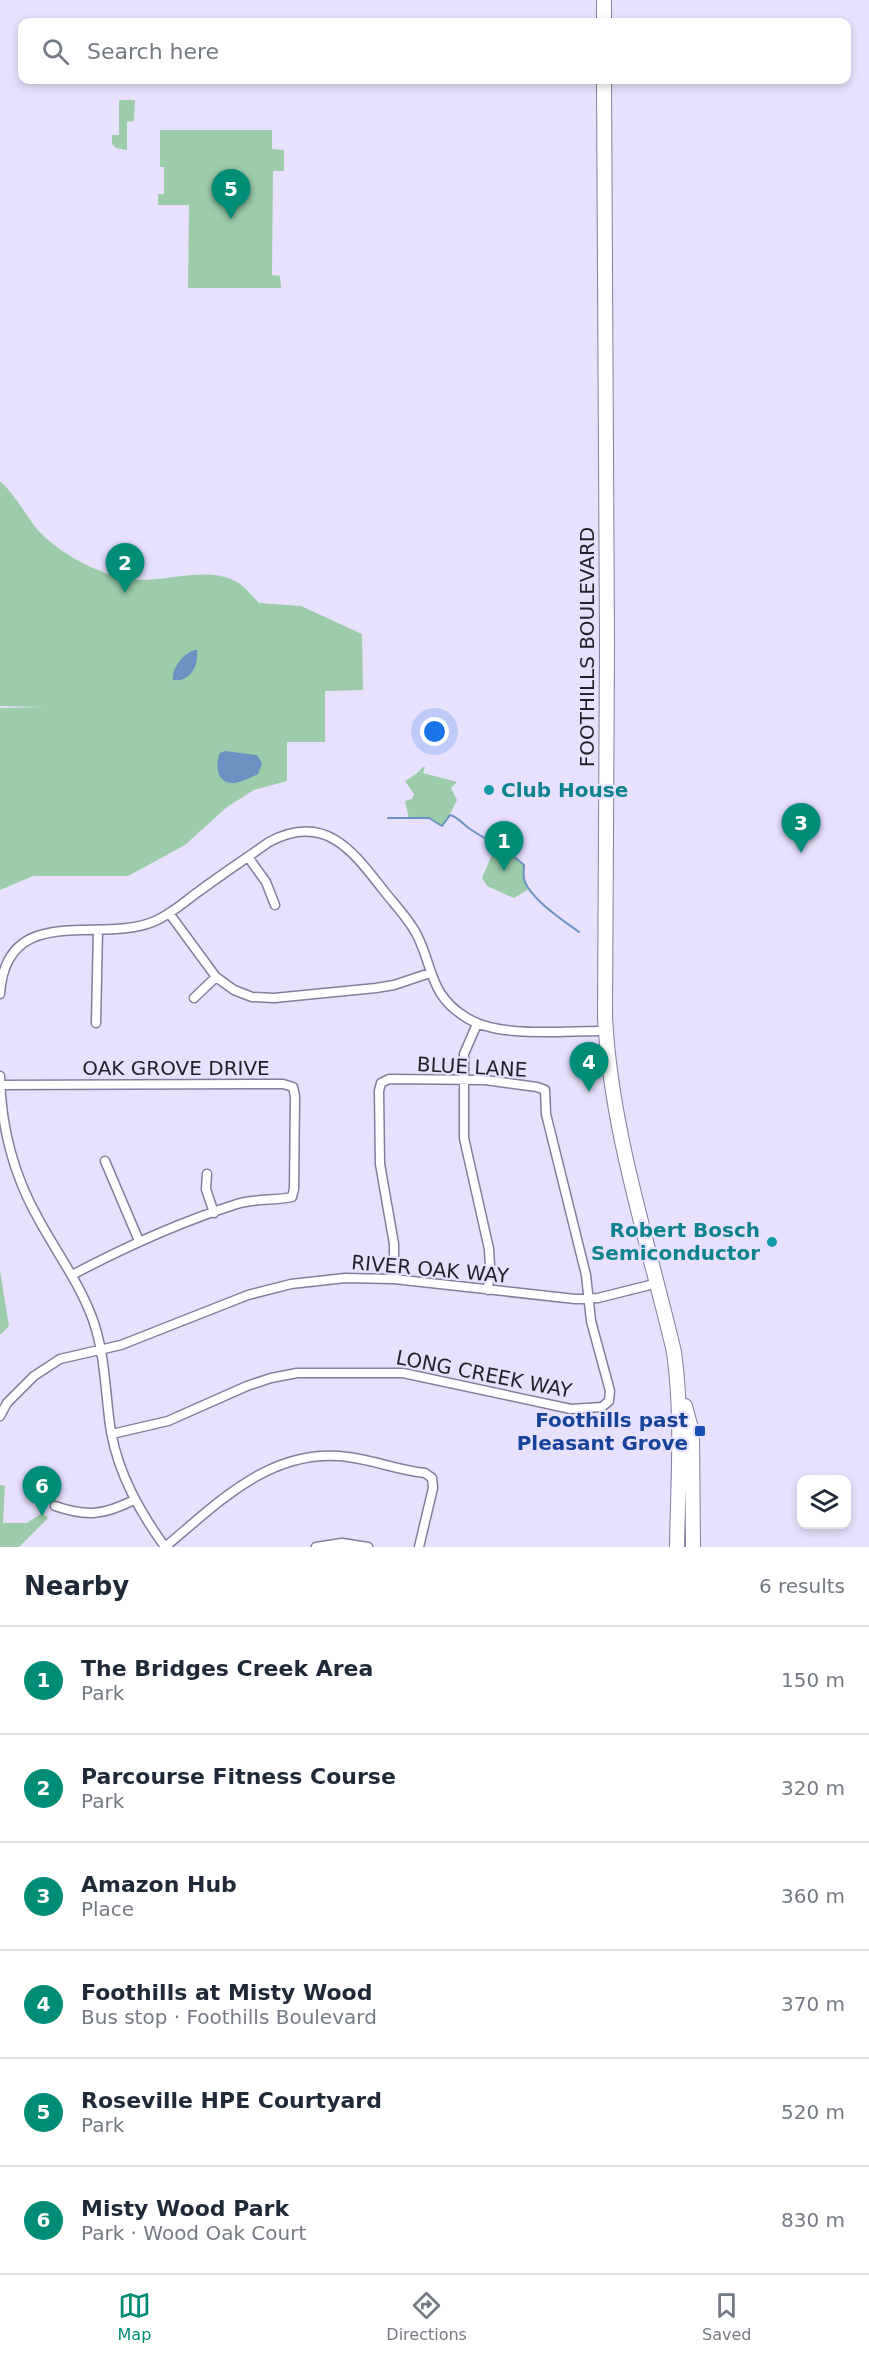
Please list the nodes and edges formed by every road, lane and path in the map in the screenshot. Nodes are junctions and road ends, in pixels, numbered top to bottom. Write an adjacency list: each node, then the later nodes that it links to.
1 (604, 0): 2 (main road)
2 (604, 18)
3 (604, 84): 14 (main road, FOOTHILLS BOULEVARD)
4 (248, 857): 5 (street); 6 (street); 8 (street)
5 (275, 905)
6 (169, 913): 7 (street); 9 (street)
7 (98, 930): 10 (street); 12 (street)
8 (429, 973): 9 (street); 13 (street)
9 (216, 977): 11 (street)
10 (0, 994)
11 (194, 998)
12 (96, 1023)
13 (477, 1024): 14 (street); 16 (street)
14 (606, 1030): 24 (main road, FOOTHILLS BOULEVARD)
15 (0, 1076): 17 (street)
16 (464, 1080): 23 (street, BLUE LANE); 25 (street); 26 (street, BLUE LANE)
17 (0, 1085): 20 (street, OAK GROVE DRIVE); 22 (street)
18 (105, 1161): 21 (street)
19 (207, 1174): 20 (street)
20 (214, 1213): 21 (street, OAK GROVE DRIVE)
21 (139, 1241): 22 (street, OAK GROVE DRIVE)
22 (72, 1275): 27 (street)
23 (394, 1279): 25 (street, RIVER OAK WAY); 27 (street, RIVER OAK WAY)
24 (658, 1283): 26 (street, RIVER OAK WAY); 28 (main road, FOOTHILLS BOULEVARD)
25 (488, 1290): 26 (street, RIVER OAK WAY)
26 (589, 1299): 30 (street, LONG CREEK WAY)
27 (101, 1349): 29 (street, RIVER OAK WAY); 30 (street)
28 (679, 1387): 37 (main road, FOOTHILLS BOULEVARD); 38 (main road, FOOTHILLS BOULEVARD)
29 (0, 1416)
30 (112, 1434): 31 (street)
31 (134, 1500): 32 (street); 33 (street)
32 (55, 1506)
33 (165, 1547): 36 (street)
34 (316, 1547): 35 (street)
35 (368, 1547)
36 (419, 1547)
37 (677, 1547)
38 (693, 1547)

